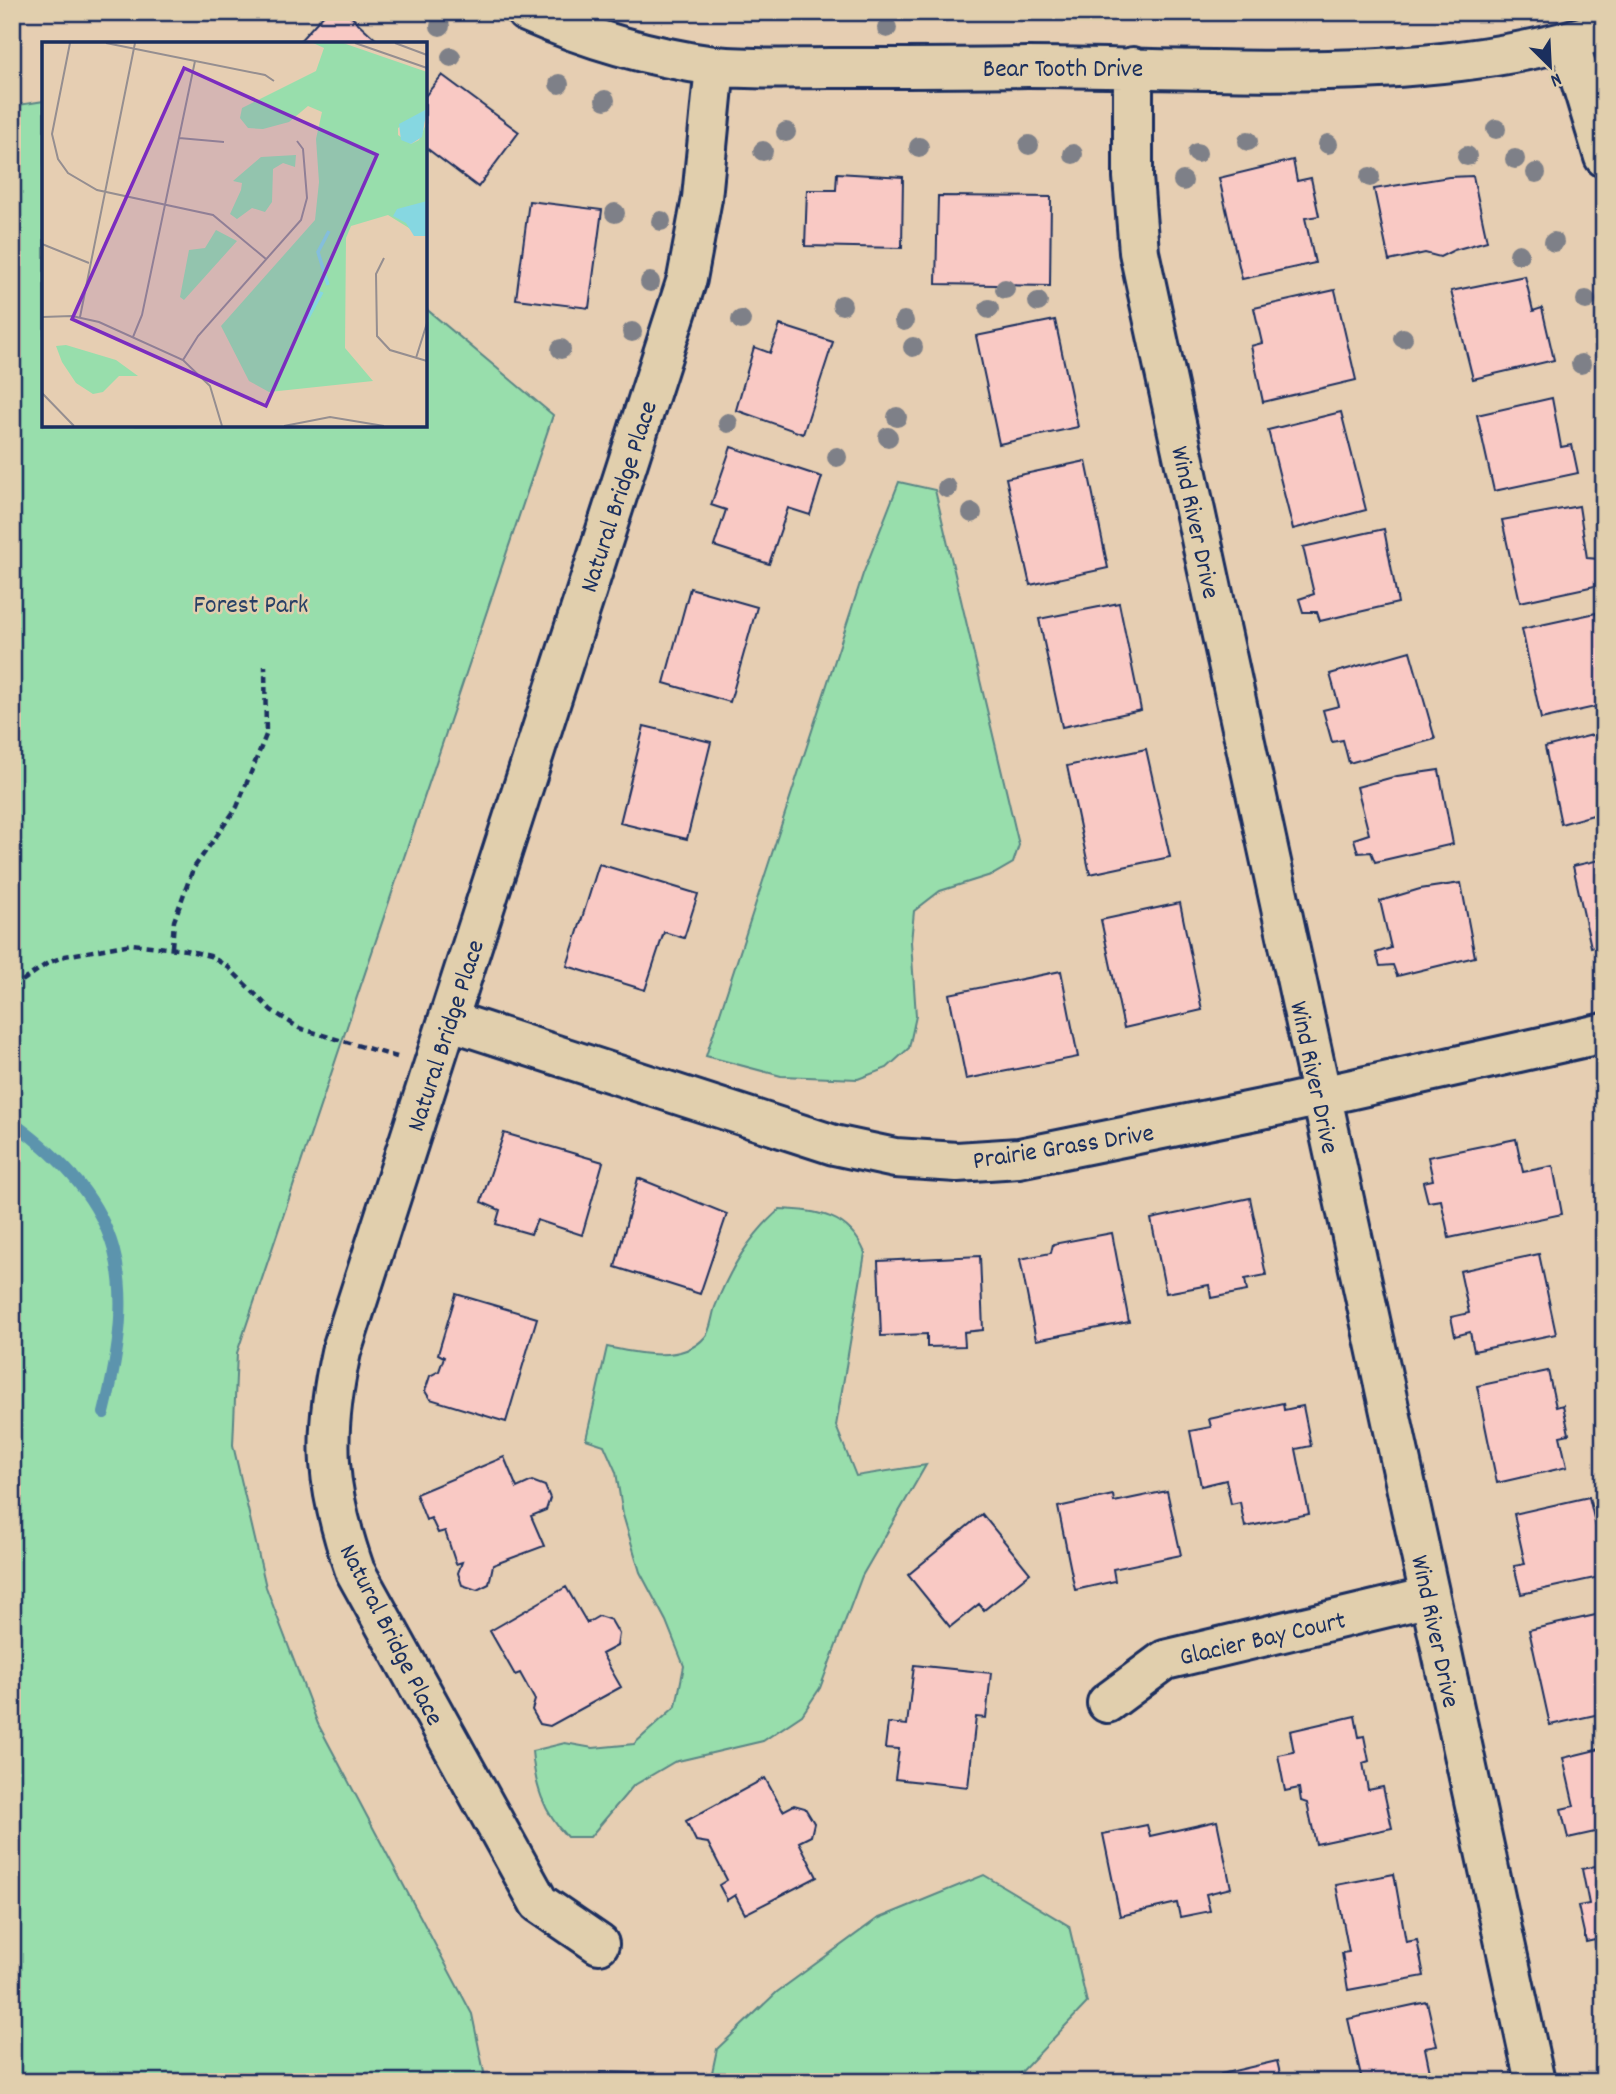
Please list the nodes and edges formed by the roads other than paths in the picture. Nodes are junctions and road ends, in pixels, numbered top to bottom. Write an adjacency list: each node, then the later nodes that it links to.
1 (526, 12): 3 (street, Bear Tooth Drive)
2 (1586, 36): 4 (street, Bear Tooth Drive); 5 (street)
3 (715, 66): 4 (street, Bear Tooth Drive); 6 (street, Natural Bridge Place)
4 (1132, 67): 8 (street, Wind River Drive)
5 (1604, 157)
6 (449, 1020): 8 (street, Prairie Grass Drive); 11 (street, Natural Bridge Place)
7 (1604, 1033): 8 (street, Prairie Grass Drive)
8 (1321, 1096): 9 (street, Wind River Drive)
9 (1430, 1597): 10 (street, Glacier Bay Court); 12 (street, Wind River Drive)
10 (1107, 1703)
11 (599, 1944)
12 (1535, 2082)

